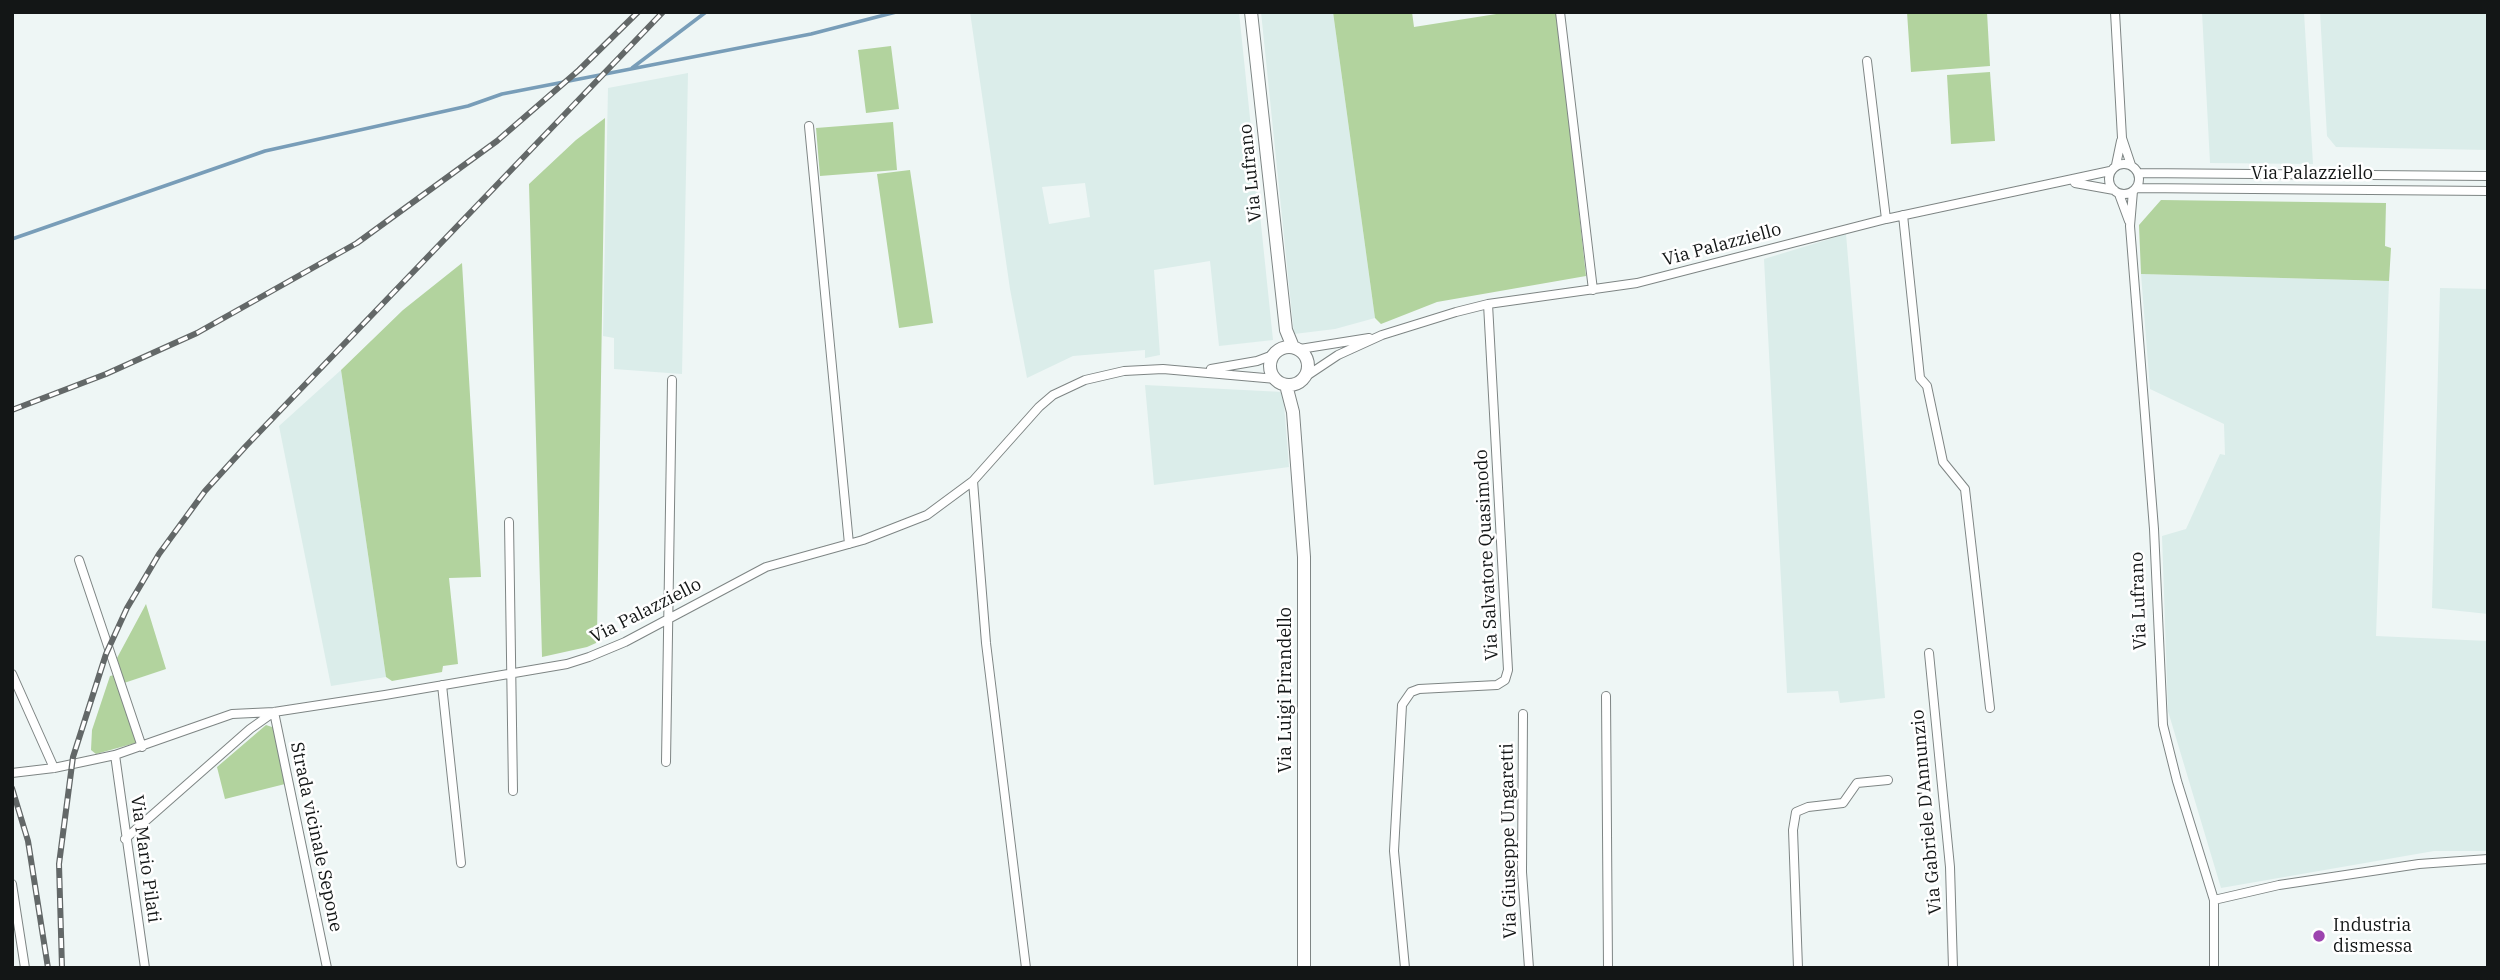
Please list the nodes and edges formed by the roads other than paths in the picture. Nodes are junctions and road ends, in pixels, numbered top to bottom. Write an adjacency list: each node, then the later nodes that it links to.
1 (1251, 12): 20 (street, Via Lufrano)
2 (1560, 12): 18 (street)
3 (2115, 12): 6 (street)
4 (1867, 61): 16 (street)
5 (808, 126): 29 (street)
6 (2122, 138): 7 (street); 8 (street)
7 (2131, 165): 8 (street); 9 (street)
8 (2113, 168): 11 (street, Via Palazziello); 14 (street)
9 (2138, 173): 10 (street, Via Palazziello); 12 (street)
10 (2488, 176)
11 (2069, 182): 14 (street, Via Palazziello); 15 (street, Via Palazziello)
12 (2135, 190): 13 (street, Via Palazziello); 14 (street); 17 (street, Via Lufrano)
13 (2488, 191)
14 (2117, 192): 17 (street, Via Lufrano)
15 (1902, 215): 16 (street, Via Palazziello); 37 (street)
16 (1886, 219): 18 (street, Via Palazziello)
17 (2130, 226): 51 (street, Via Lufrano)
18 (1592, 290): 19 (street, Via Palazziello)
19 (1488, 304): 21 (street, Via Palazziello); 58 (street, Via Salvatore Quasimodo)
20 (1286, 330): 22 (street, Via Lufrano); 23 (street, Via Lufrano)
21 (1382, 335): 22 (street, Via Palazziello); 26 (street, Via Palazziello)
22 (1297, 348): 23 (street); 26 (street, Via Lufrano)
23 (1275, 353): 24 (street, Via Palazziello); 26 (street)
24 (1197, 372): 26 (street, Via Palazziello); 27 (street, Via Palazziello)
25 (672, 380): 31 (street)
26 (1291, 381): 57 (street, Via Luigi Pirandello)
27 (972, 481): 29 (street, Via Palazziello); 56 (street)
28 (509, 522): 33 (street)
29 (849, 544): 31 (street, Via Palazziello)
30 (79, 560): 40 (street)
31 (669, 618): 33 (street, Via Palazziello); 42 (street)
32 (1929, 653): 62 (street, Via Gabriele D'Annunzio)
33 (513, 673): 35 (street, Via Palazziello); 46 (street)
34 (12, 674): 43 (street)
35 (442, 685): 38 (street, Via Palazziello); 49 (street)
36 (1606, 696): 60 (street)
37 (1990, 708)
38 (274, 712): 40 (street, Via Palazziello); 47 (street); 55 (street, Strada vicinale Sepone)
39 (1523, 714): 59 (street, Via Giuseppe Ungaretti)
40 (142, 747): 41 (street, Via Palazziello)
41 (115, 755): 43 (street, Via Palazziello); 47 (street, Via Mario Pilati)
42 (666, 762)
43 (54, 768): 44 (street, Via Palazziello)
44 (12, 773)
45 (1888, 780): 61 (street, Via Gabriele D'Annunzio)
46 (513, 791)
47 (125, 839): 54 (street, Via Mario Pilati)
48 (2488, 859): 51 (street)
49 (461, 863)
50 (12, 884): 52 (street)
51 (2214, 900): 63 (street, Via Lufrano)
52 (15, 916): 53 (street)
53 (25, 968)
54 (145, 968)
55 (327, 968)
56 (1026, 968)
57 (1304, 968)
58 (1405, 968)
59 (1529, 968)
60 (1608, 968)
61 (1798, 968)
62 (1953, 968)
63 (2214, 968)

